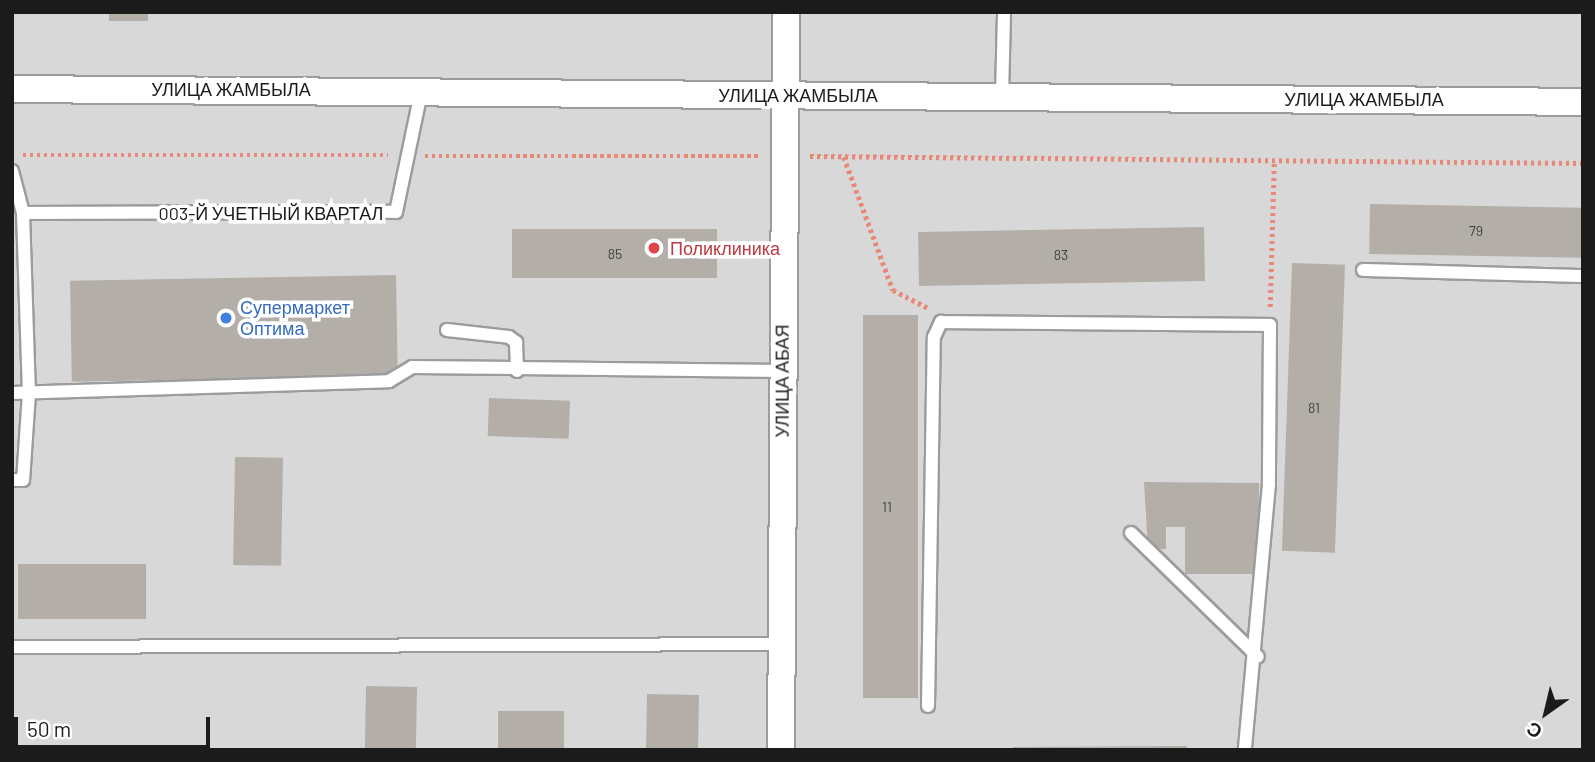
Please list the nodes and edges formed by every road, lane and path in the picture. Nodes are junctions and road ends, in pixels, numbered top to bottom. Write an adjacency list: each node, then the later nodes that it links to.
1 (786, 12): 5 (street, УЛИЦА АБАЯ)
2 (1004, 12): 6 (lane)
3 (12, 89): 4 (street, УЛИЦА ЖАМБЫЛА)
4 (421, 91): 5 (street, УЛИЦА ЖАМБЫЛА); 11 (lane, 003-Й УЧЕТНЫЙ КВАРТАЛ)
5 (785, 95): 6 (street, УЛИЦА ЖАМБЫЛА); 18 (street, УЛИЦА АБАЯ)
6 (1002, 96): 7 (street, УЛИЦА ЖАМБЫЛА)
7 (1583, 102)
8 (844, 156): 14 (path)
9 (1274, 160): 15 (path)
10 (12, 171): 11 (lane)
11 (23, 213): 20 (lane)
12 (1363, 270): 13 (lane)
13 (1583, 276)
14 (948, 317): 15 (lane); 26 (lane)
15 (1270, 325): 25 (lane)
16 (447, 330): 17 (lane)
17 (517, 371): 18 (lane); 20 (lane)
18 (783, 371): 23 (street, УЛИЦА АБАЯ)
19 (12, 393): 20 (lane)
20 (29, 393): 21 (lane)
21 (12, 480)
22 (1131, 533): 25 (lane)
23 (781, 644): 24 (lane); 27 (street, УЛИЦА АБАЯ)
24 (12, 647)
25 (1258, 657): 28 (lane)
26 (928, 706)
27 (780, 750)
28 (1245, 750)

